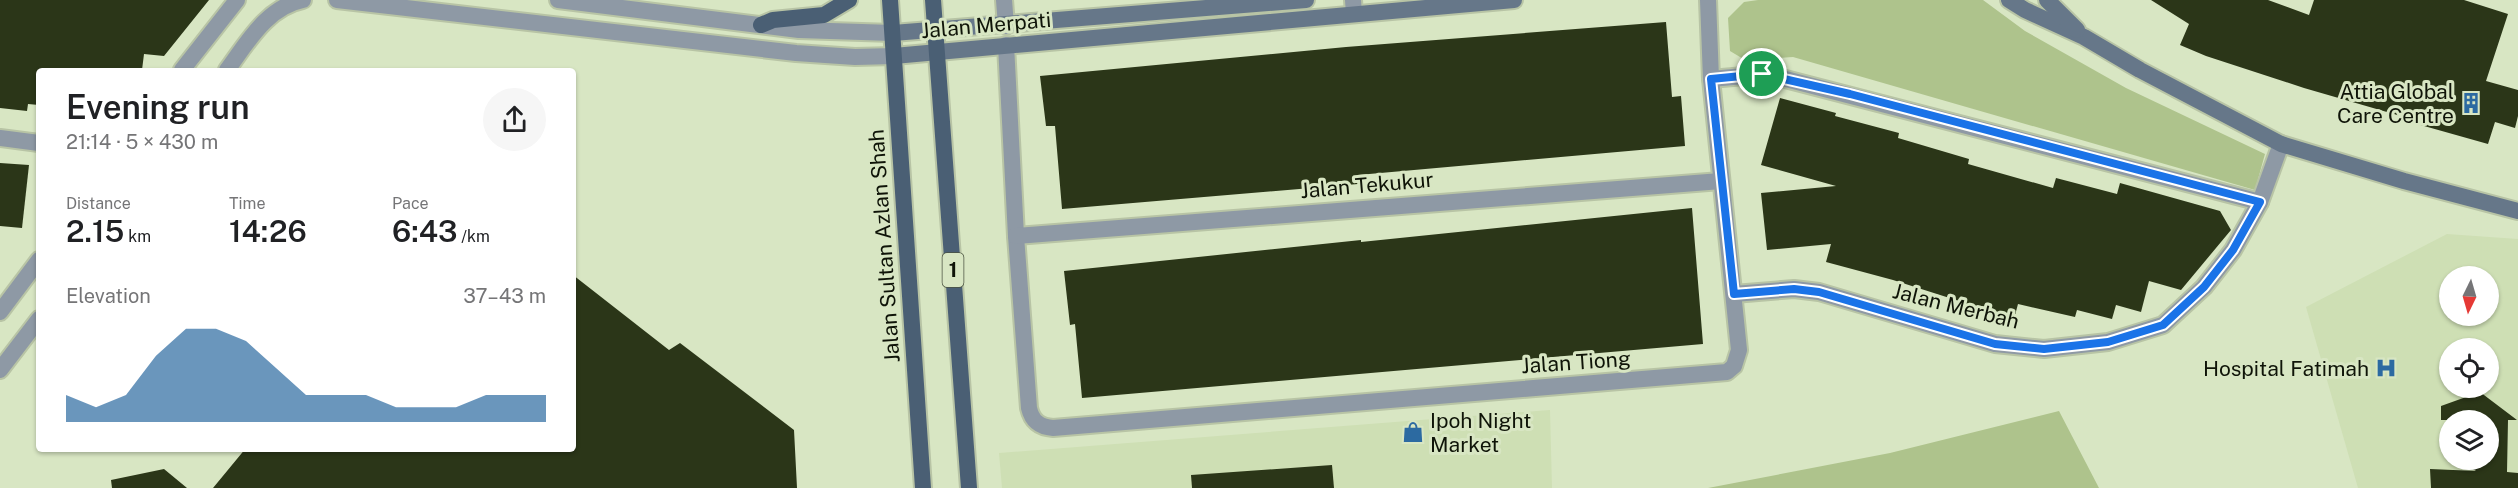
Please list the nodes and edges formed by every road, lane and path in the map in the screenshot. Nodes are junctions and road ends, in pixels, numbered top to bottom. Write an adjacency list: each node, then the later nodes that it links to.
1 (237, 0): 25 (street)
2 (303, 0): 26 (street)
3 (337, 0): 24 (street)
4 (558, 0): 17 (street)
5 (849, 0): 17 (main road)
6 (890, 0): 20 (main road, Jalan Sultan Azlan Shah)
7 (933, 0): 19 (main road, 1)
8 (1004, 0): 18 (street)
9 (1306, 0): 14 (main road, Jalan Merpati)
10 (1514, 0): 15 (main road, Jalan Merpati)
11 (1708, 0): 27 (street, Jalan Tiong)
12 (2009, 0): 21 (main road)
13 (2047, 0): 21 (main road)
14 (1255, 2): 16 (street); 18 (main road, Jalan Merpati)
15 (1353, 7): 16 (main road, Jalan Merpati)
16 (1256, 23): 22 (main road, Jalan Merpati)
17 (760, 25): 20 (street)
18 (1006, 26): 19 (main road, Jalan Merpati)
19 (935, 30): 20 (main road, Jalan Merpati); 23 (main road, 1)
20 (893, 33): 24 (main road, Jalan Sultan Azlan Shah)
21 (2084, 37): 30 (main road)
22 (1006, 45): 23 (main road, Jalan Merpati); 34 (street)
23 (936, 52): 24 (main road, Jalan Merpati); 41 (main road, 1)
24 (894, 56): 40 (main road, Jalan Sultan Azlan Shah)
25 (186, 66)
26 (228, 68)
27 (1711, 79): 31 (street, Jalan Tiong); 32 (street)
28 (0, 138): 29 (street)
29 (36, 143)
30 (2281, 144): 32 (street, Jalan Merbah); 33 (main road)
31 (1721, 181): 34 (street, Jalan Tekukur); 36 (street, Jalan Tiong)
32 (2260, 202): 36 (street, Jalan Merbah)
33 (2518, 211)
34 (1016, 236): 36 (street, Jalan Tiong)
35 (36, 264): 37 (street)
36 (1734, 294)
37 (0, 312)
38 (36, 323): 39 (street)
39 (0, 370)
40 (923, 488)
41 (969, 488)

